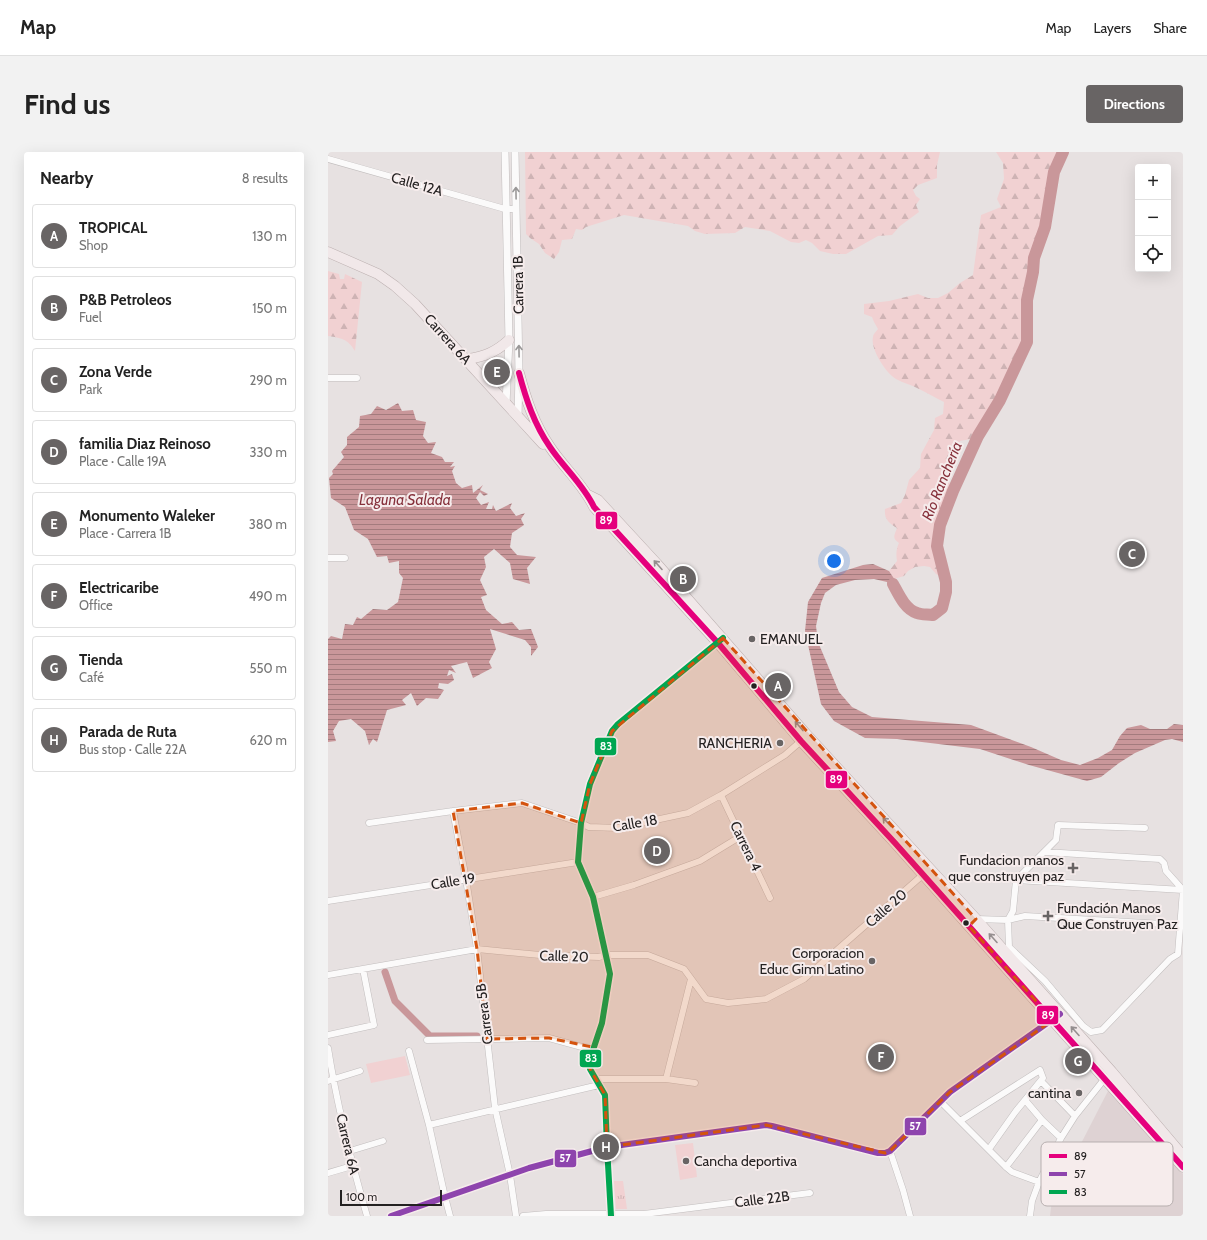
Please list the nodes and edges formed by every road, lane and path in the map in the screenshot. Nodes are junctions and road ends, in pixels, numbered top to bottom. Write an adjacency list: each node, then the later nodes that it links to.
1 (505, 152): 4 (street, Carrera 1B)
2 (515, 152): 5 (street, Carrera 1B, one-way to 2)
3 (328, 159): 4 (street, Calle 12A)
4 (505, 209): 5 (street, Calle 12A); 7 (street, Carrera 1B)
5 (516, 209): 9 (street, Carrera 1B, one-way to 5)
6 (328, 252): 8 (highway, Carrera 6A)
7 (509, 340): 8 (highway); 12 (street, Carrera 1B)
8 (467, 359): 12 (highway, Carrera 6A)
9 (519, 373): 13 (street, Carrera 1B); 14 (highway)
10 (328, 378): 11 (street)
11 (357, 378)
12 (506, 404): 13 (highway, Carrera 6A)
13 (518, 418): 14 (highway, Carrera 6A)
14 (566, 468): 17 (highway)
15 (328, 558): 16 (street)
16 (345, 558)
17 (721, 641): 18 (highway); 21 (street); 25 (highway, one-way to 17)
18 (801, 741): 19 (street, Calle 18); 25 (highway)
19 (721, 795): 21 (street, Calle 18); 24 (street, Carrera 4)
20 (453, 811): 21 (street, Calle 18); 22 (street, Calle 18); 29 (street, Carrera 5B)
21 (581, 823): 27 (street)
22 (369, 824)
23 (1145, 828): 26 (street)
24 (741, 836): 32 (street); 33 (street, Carrera 4)
25 (898, 840): 28 (highway)
26 (1044, 852): 30 (street); 31 (street)
27 (578, 862): 29 (street, Calle 19); 32 (street)
28 (927, 872): 36 (highway); 42 (street, Calle 20)
29 (466, 879): 34 (street, Calle 19); 38 (street, Carrera 5B)
30 (1016, 880): 31 (street); 35 (street)
31 (1183, 890): 37 (street)
32 (593, 897): 39 (street)
33 (770, 898)
34 (328, 901)
35 (1008, 920): 36 (street); 37 (street); 37 (street)
36 (972, 922): 43 (highway)
37 (1180, 925)
38 (477, 949): 39 (street, Calle 20); 40 (street, Calle 20); 45 (street, Carrera 5B)
39 (606, 955): 42 (street, Calle 20); 48 (street)
40 (363, 969): 41 (street, Calle 20); 44 (street)
41 (328, 975)
42 (691, 979): 52 (street)
43 (1057, 1017): 51 (highway); 58 (street)
44 (328, 1035)
45 (487, 1039): 46 (street); 48 (street); 59 (street, Carrera 5B)
46 (427, 1040)
47 (328, 1048): 53 (street, Carrera 6A)
48 (594, 1048): 54 (street)
49 (409, 1051): 63 (street)
50 (360, 1071): 53 (street)
51 (1109, 1076): 60 (street); 67 (highway); 68 (highway)
52 (666, 1079): 54 (street); 56 (street)
53 (330, 1081): 72 (street, Carrera 6A)
54 (598, 1082): 59 (street); 70 (street)
55 (1041, 1082): 57 (street); 60 (street); 62 (street)
56 (695, 1083)
57 (1025, 1100): 61 (street); 71 (street)
58 (941, 1102): 62 (street); 73 (street)
59 (495, 1108): 63 (street); 80 (street, Carrera 5B)
60 (1075, 1116): 64 (street)
61 (1042, 1120): 64 (street); 77 (street)
62 (960, 1121): 71 (street)
63 (429, 1125): 84 (street)
64 (1062, 1138): 66 (street)
65 (383, 1141): 72 (street)
66 (1060, 1142)
67 (1163, 1142)
68 (1170, 1142)
69 (1173, 1145): 75 (highway)
70 (607, 1147): 73 (street); 80 (street); 86 (street)
71 (989, 1149): 77 (street)
72 (350, 1151): 76 (street, Carrera 6A)
73 (890, 1151): 92 (street)
74 (1173, 1155): 78 (highway)
75 (1183, 1156)
76 (352, 1166): 79 (street); 87 (street, Carrera 6A)
77 (1006, 1167): 82 (street)
78 (1183, 1167)
79 (328, 1173)
80 (510, 1175): 84 (street); 90 (street, Carrera 5B)
81 (1041, 1178): 82 (street)
82 (1039, 1182): 93 (street)
83 (810, 1193): 86 (street, Calle 22B)
84 (445, 1197): 88 (street); 89 (street)
85 (546, 1215): 86 (street, Calle 22B); 91 (street, Calle 22B)
86 (611, 1215)
87 (367, 1216)
88 (391, 1216)
89 (450, 1216)
90 (516, 1216)
91 (523, 1216)
92 (910, 1216)
93 (1030, 1216)

